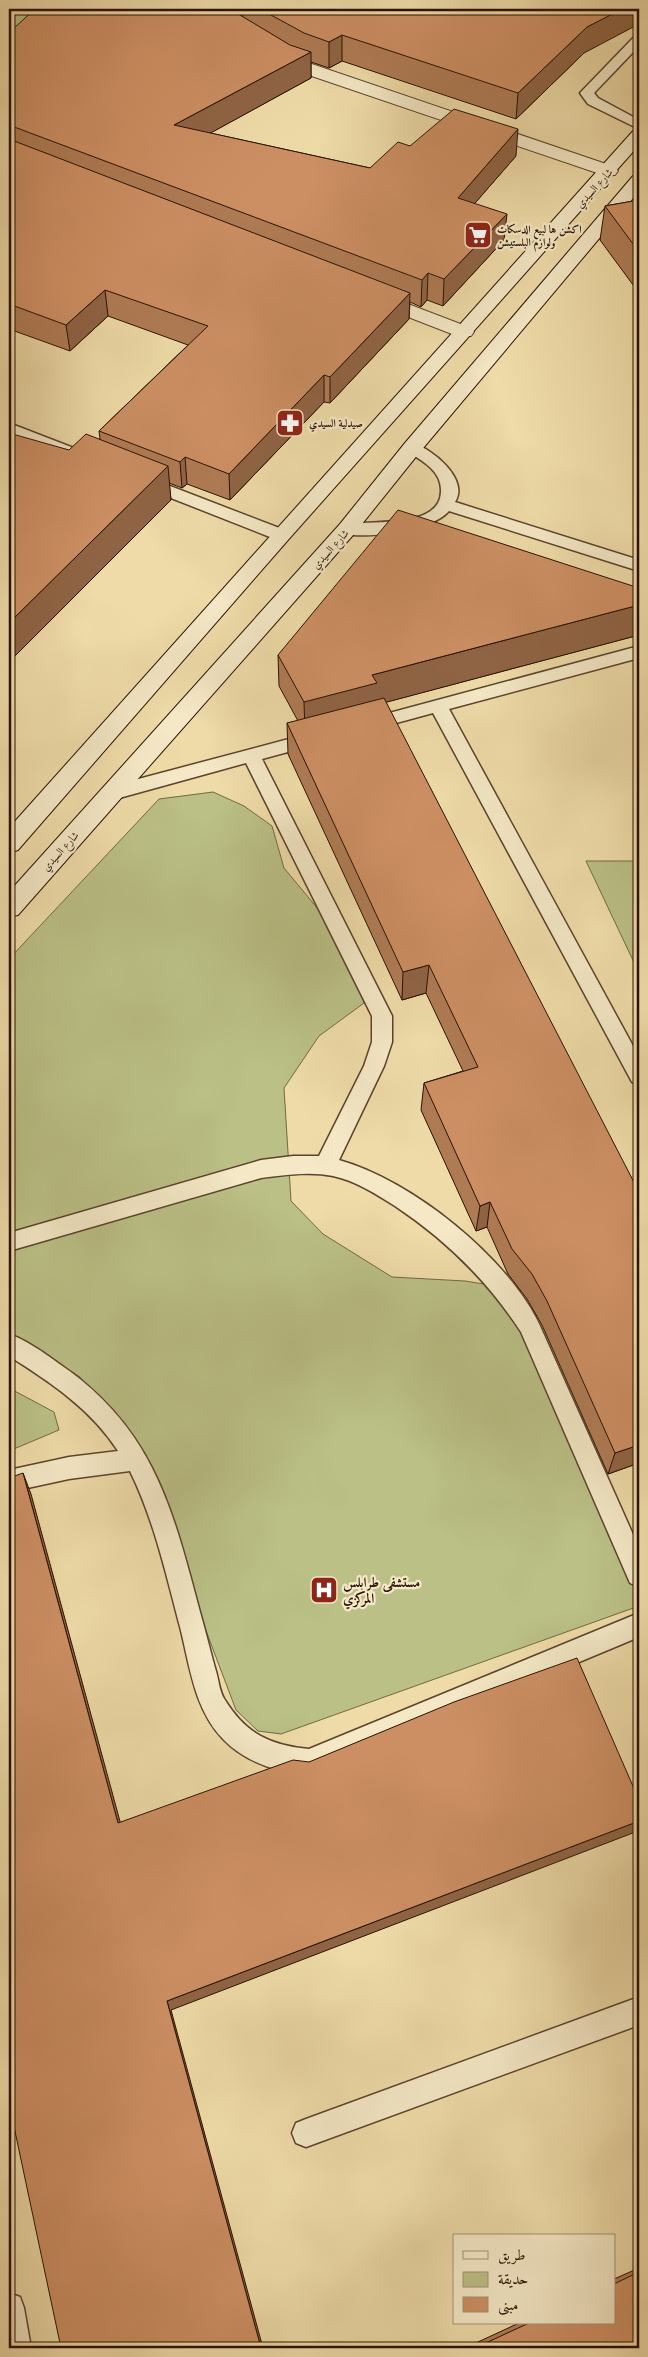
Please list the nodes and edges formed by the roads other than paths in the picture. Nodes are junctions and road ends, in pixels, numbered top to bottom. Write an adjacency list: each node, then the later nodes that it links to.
1 (639, 39): 3 (lane)
2 (266, 46): 5 (main road)
3 (639, 125)
4 (639, 136): 5 (main road, شارع السيدي)
5 (609, 171): 8 (main road, شارع السيدي)
6 (639, 180): 10 (main road, شارع السيدي)
7 (362, 292): 8 (main road)
8 (464, 332): 15 (main road, شارع السيدي)
9 (9, 428): 11 (lane)
10 (412, 448): 13 (lane); 14 (main road, شارع السيدي)
11 (90, 460)
12 (127, 474): 15 (lane)
13 (447, 505): 14 (lane); 16 (lane)
14 (347, 529): 22 (main road, شارع السيدي)
15 (281, 535): 23 (main road, شارع السيدي)
16 (639, 566)
17 (639, 652): 18 (lane)
18 (438, 706): 19 (lane); 25 (lane)
19 (353, 728)
20 (335, 733): 21 (lane)
21 (250, 756): 22 (lane); 26 (lane)
22 (112, 792): 24 (main road, شارع السيدي)
23 (9, 844)
24 (9, 908)
25 (639, 1076)
26 (325, 1166): 27 (lane); 31 (lane)
27 (9, 1242)
28 (9, 1344): 29 (lane)
29 (137, 1459): 30 (lane); 32 (lane)
30 (9, 1481)
31 (639, 1575)
32 (639, 1625)
33 (639, 2011): 34 (lane)
34 (306, 2133)
35 (9, 2308): 36 (lane)
36 (16, 2348)

